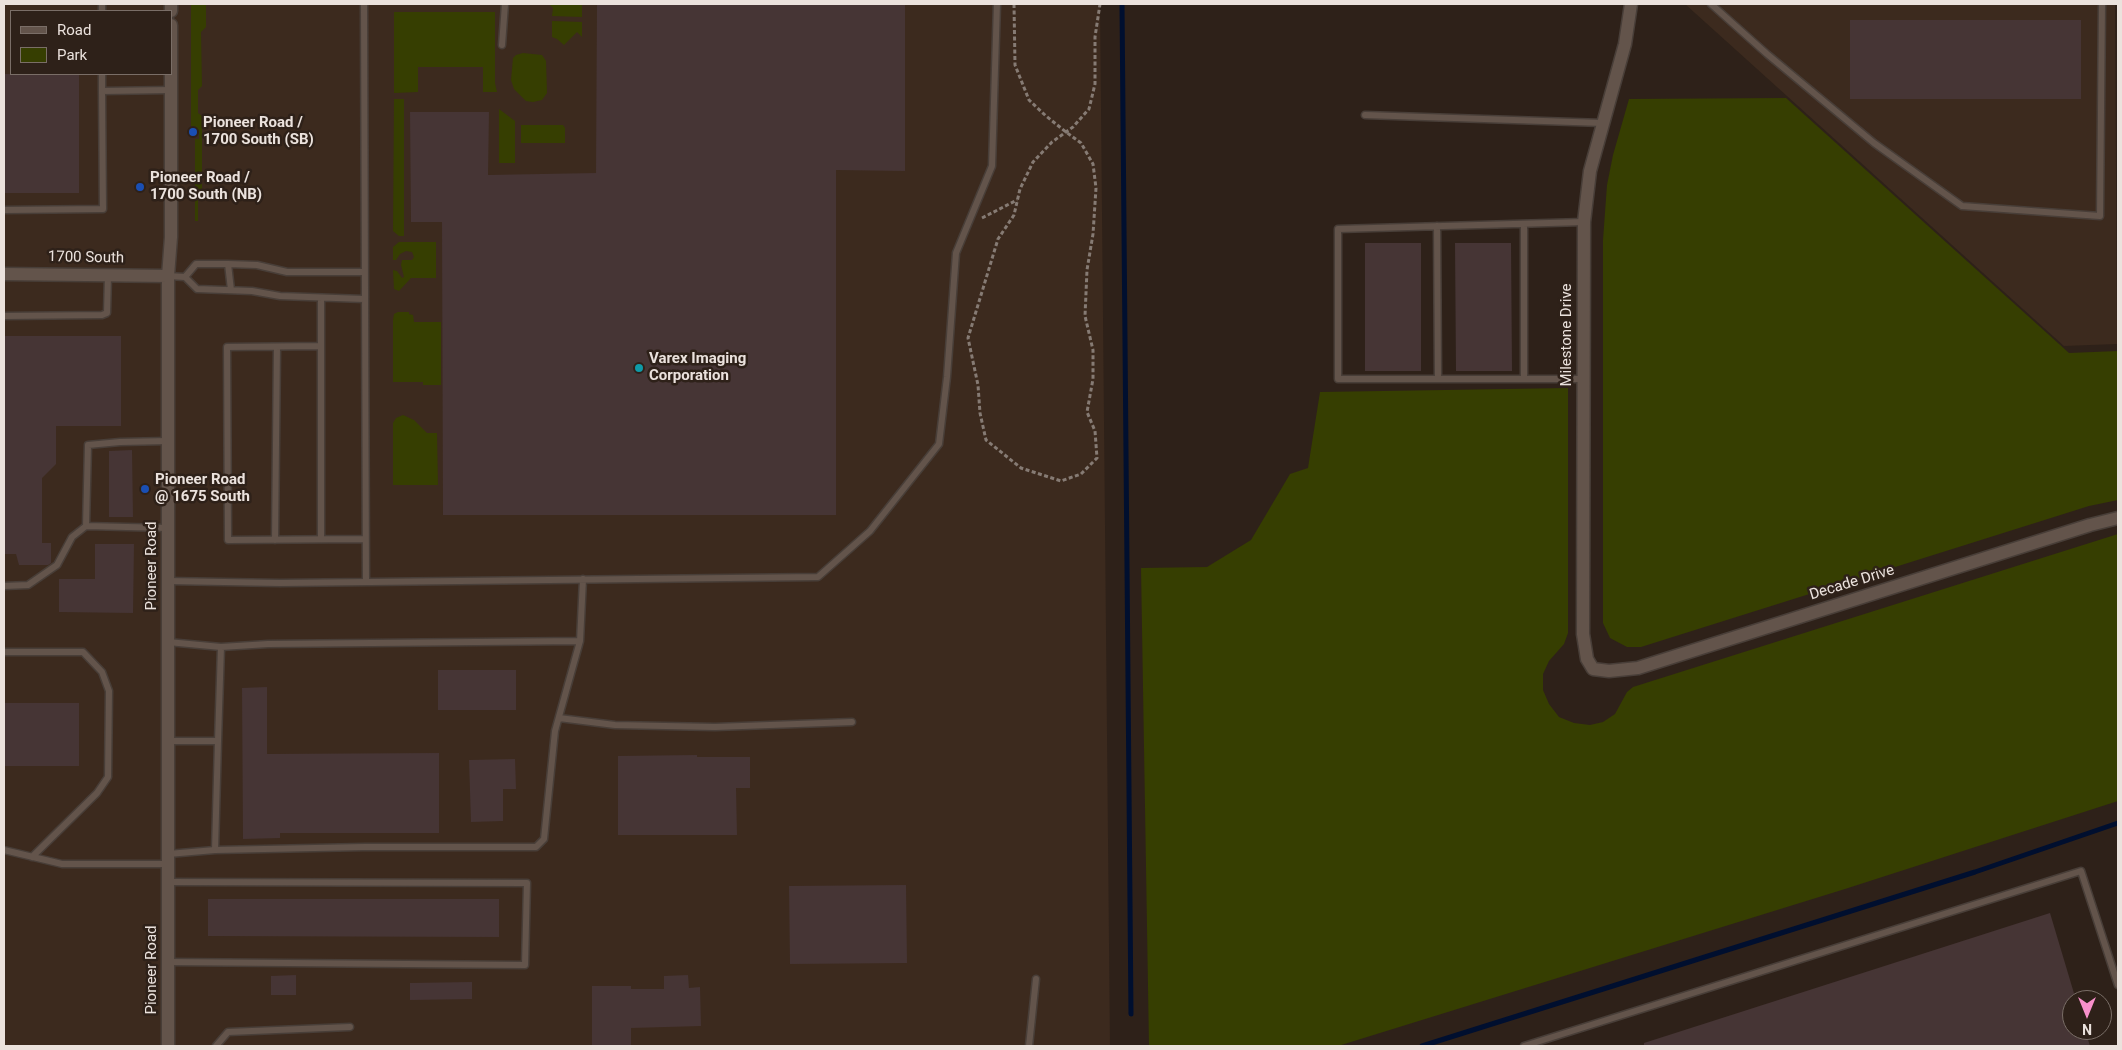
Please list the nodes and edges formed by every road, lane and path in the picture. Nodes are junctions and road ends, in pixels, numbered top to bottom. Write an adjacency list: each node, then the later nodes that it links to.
1 (364, 4): 24 (lane)
2 (505, 4): 9 (lane)
3 (998, 4): 21 (lane)
4 (1014, 4): 16 (path)
5 (1100, 4): 16 (path)
6 (1631, 4): 15 (street, Milestone Drive)
7 (1712, 4): 8 (lane)
8 (2102, 4)
9 (502, 45)
10 (102, 75): 13 (lane)
11 (172, 75): 12 (street, Pioneer Road)
12 (172, 90): 13 (lane); 27 (street, Pioneer Road)
13 (102, 91): 18 (lane)
14 (1366, 115): 15 (lane)
15 (1603, 123): 19 (street, Milestone Drive)
16 (1066, 132): 17 (path); 17 (path)
17 (1017, 200): 21 (path)
18 (4, 210)
19 (1584, 222): 20 (lane); 37 (street, Milestone Drive)
20 (1524, 224): 22 (lane); 36 (lane)
21 (967, 226): 45 (lane)
22 (1437, 226): 35 (lane); 35 (lane)
23 (228, 264): 24 (lane); 28 (lane); 29 (lane)
24 (364, 272): 31 (lane)
25 (4, 274): 26 (street, 1700 South)
26 (108, 275): 27 (street, 1700 South); 32 (lane)
27 (168, 276): 28 (lane); 38 (street, Pioneer Road)
28 (185, 277): 29 (lane)
29 (231, 290): 30 (lane)
30 (321, 298): 31 (lane); 33 (lane)
31 (364, 300): 43 (lane)
32 (4, 316)
33 (322, 346): 34 (lane); 42 (lane)
34 (277, 347): 44 (lane); 44 (lane)
35 (1438, 378): 36 (lane)
36 (1524, 378): 37 (lane)
37 (1583, 378): 53 (street, Milestone Drive)
38 (168, 441): 40 (lane); 41 (street, Pioneer Road)
39 (2118, 518): 53 (street, Decade Drive)
40 (86, 526): 41 (lane); 48 (lane)
41 (168, 528): 46 (street, Pioneer Road)
42 (322, 539): 43 (lane); 44 (lane)
43 (365, 539): 47 (lane)
44 (276, 540)
45 (583, 579): 47 (lane); 49 (lane)
46 (168, 581): 47 (lane); 50 (street, Pioneer Road)
47 (366, 582)
48 (4, 586)
49 (580, 641): 51 (lane); 54 (lane)
50 (168, 642): 51 (lane); 56 (street, Pioneer Road)
51 (220, 647): 57 (lane)
52 (4, 652): 60 (lane)
53 (1593, 669)
54 (559, 718): 55 (lane); 59 (lane)
55 (852, 722)
56 (168, 741): 57 (lane); 61 (street, Pioneer Road)
57 (218, 741): 59 (lane)
58 (4, 850): 60 (lane)
59 (215, 850): 61 (lane)
60 (32, 857): 61 (lane)
61 (168, 859): 62 (street, Pioneer Road)
62 (168, 882): 63 (street, Pioneer Road); 63 (lane)
63 (168, 962): 67 (street, Pioneer Road)
64 (1036, 979): 69 (lane)
65 (2118, 985): 70 (lane)
66 (350, 1027): 68 (lane)
67 (168, 1046)
68 (216, 1046)
69 (1029, 1046)
70 (1524, 1046)

